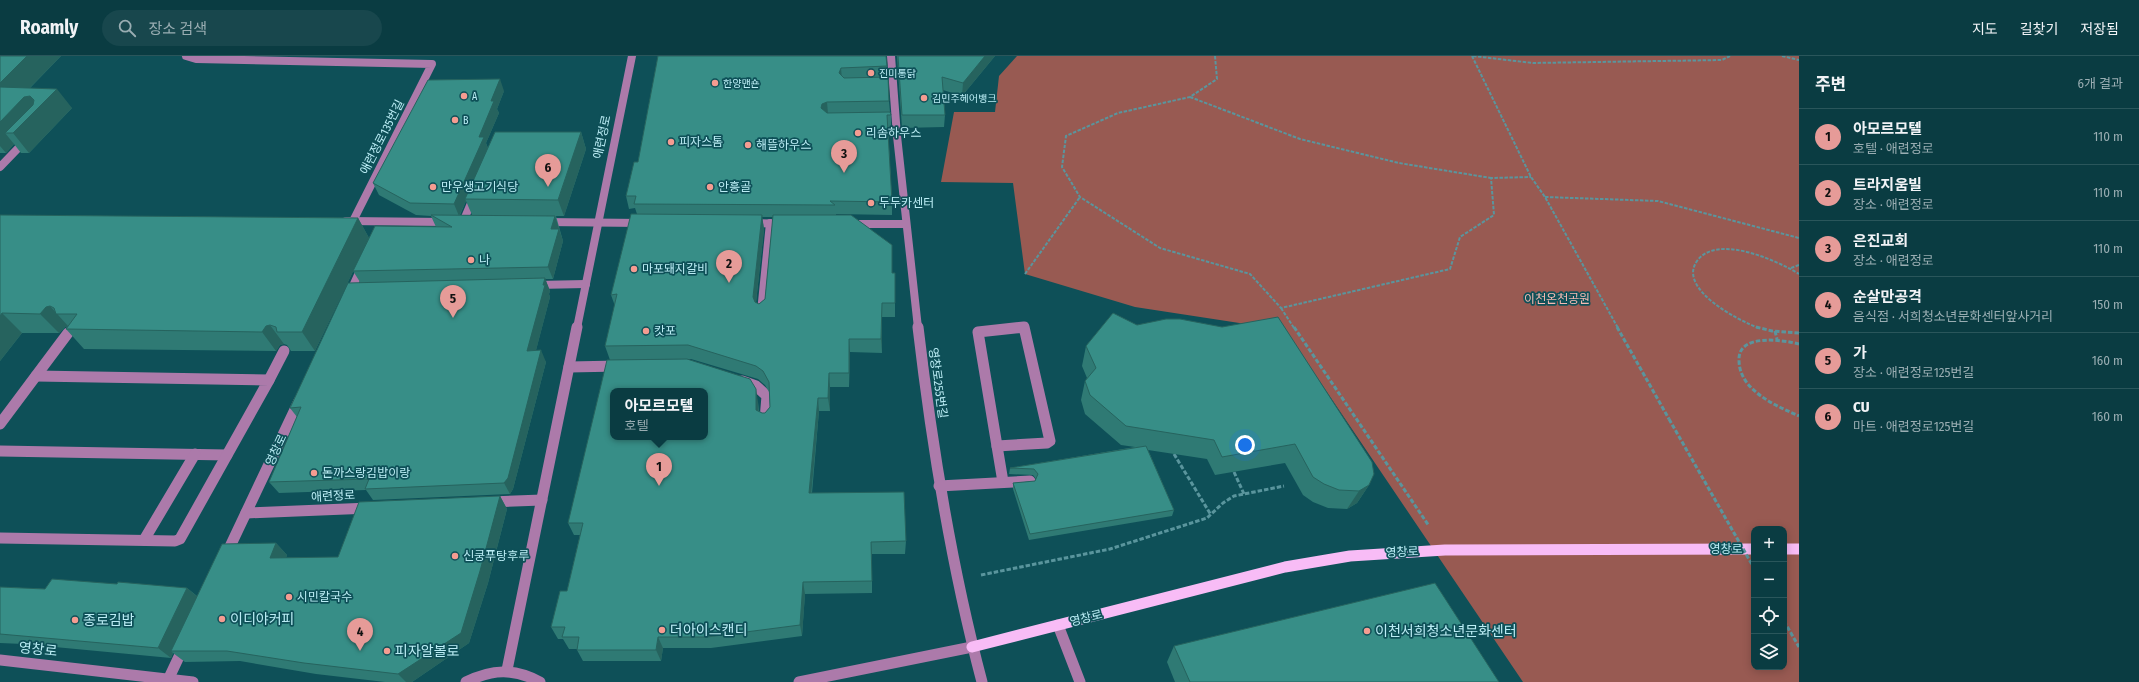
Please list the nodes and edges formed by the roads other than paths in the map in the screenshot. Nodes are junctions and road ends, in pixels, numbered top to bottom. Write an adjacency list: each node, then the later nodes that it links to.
1 (186, 56): 5 (street)
2 (437, 56): 5 (street, 애련정로135번길)
3 (632, 56): 13 (street, 애련정로)
4 (891, 56): 19 (street, 영창로255번길)
5 (432, 64): 10 (street, 애련정로135번길)
6 (33, 133): 7 (street)
7 (0, 167)
8 (478, 187): 11 (street)
9 (338, 220): 10 (street)
10 (353, 221): 11 (street)
11 (383, 221): 20 (street)
12 (535, 222): 13 (street)
13 (598, 222): 14 (street); 22 (street, 애련정로)
14 (653, 223)
15 (738, 223): 16 (street)
16 (770, 223): 17 (street); 25 (street)
17 (792, 224)
18 (838, 224): 19 (street)
19 (906, 224): 42 (street, 영창로255번길)
20 (377, 235)
21 (367, 255): 24 (street)
22 (586, 284): 23 (street); 29 (street, 애련정로)
23 (523, 286)
24 (345, 303)
25 (761, 312)
26 (68, 333): 30 (street)
27 (284, 351): 32 (street)
28 (630, 366): 29 (street)
29 (568, 367): 43 (street, 애련정로)
30 (36, 376): 32 (street); 35 (street)
31 (729, 377): 34 (street)
32 (269, 380): 39 (street)
33 (304, 390): 46 (street, 영창로)
34 (765, 420)
35 (0, 424)
36 (997, 446): 36 (street); 41 (street)
37 (0, 452): 38 (street)
38 (195, 454): 39 (street); 48 (street)
39 (227, 455): 48 (street)
40 (1030, 481): 41 (street)
41 (1003, 482): 42 (street)
42 (938, 486): 55 (street, 영창로255번길)
43 (542, 500): 44 (street); 57 (street, 애련정로)
44 (478, 503)
45 (382, 507): 46 (street, 애련정로)
46 (246, 513): 52 (street, 영창로)
47 (0, 538): 48 (street)
48 (144, 540)
49 (1751, 549): 53 (main road, 영창로)
50 (1787, 549): 51 (main road)
51 (1799, 549)
52 (222, 564)
53 (1058, 625): 55 (main road, 영창로); 64 (street, 영창로)
54 (189, 636): 58 (street)
55 (972, 647): 62 (street, 영창로); 63 (street, 영창로255번길)
56 (0, 660): 58 (street, 영창로)
57 (507, 670): 60 (street); 61 (street)
58 (168, 681): 59 (street, 영창로)
59 (193, 682)
60 (466, 682)
61 (540, 682)
62 (799, 682)
63 (982, 682)
64 (1080, 682)

